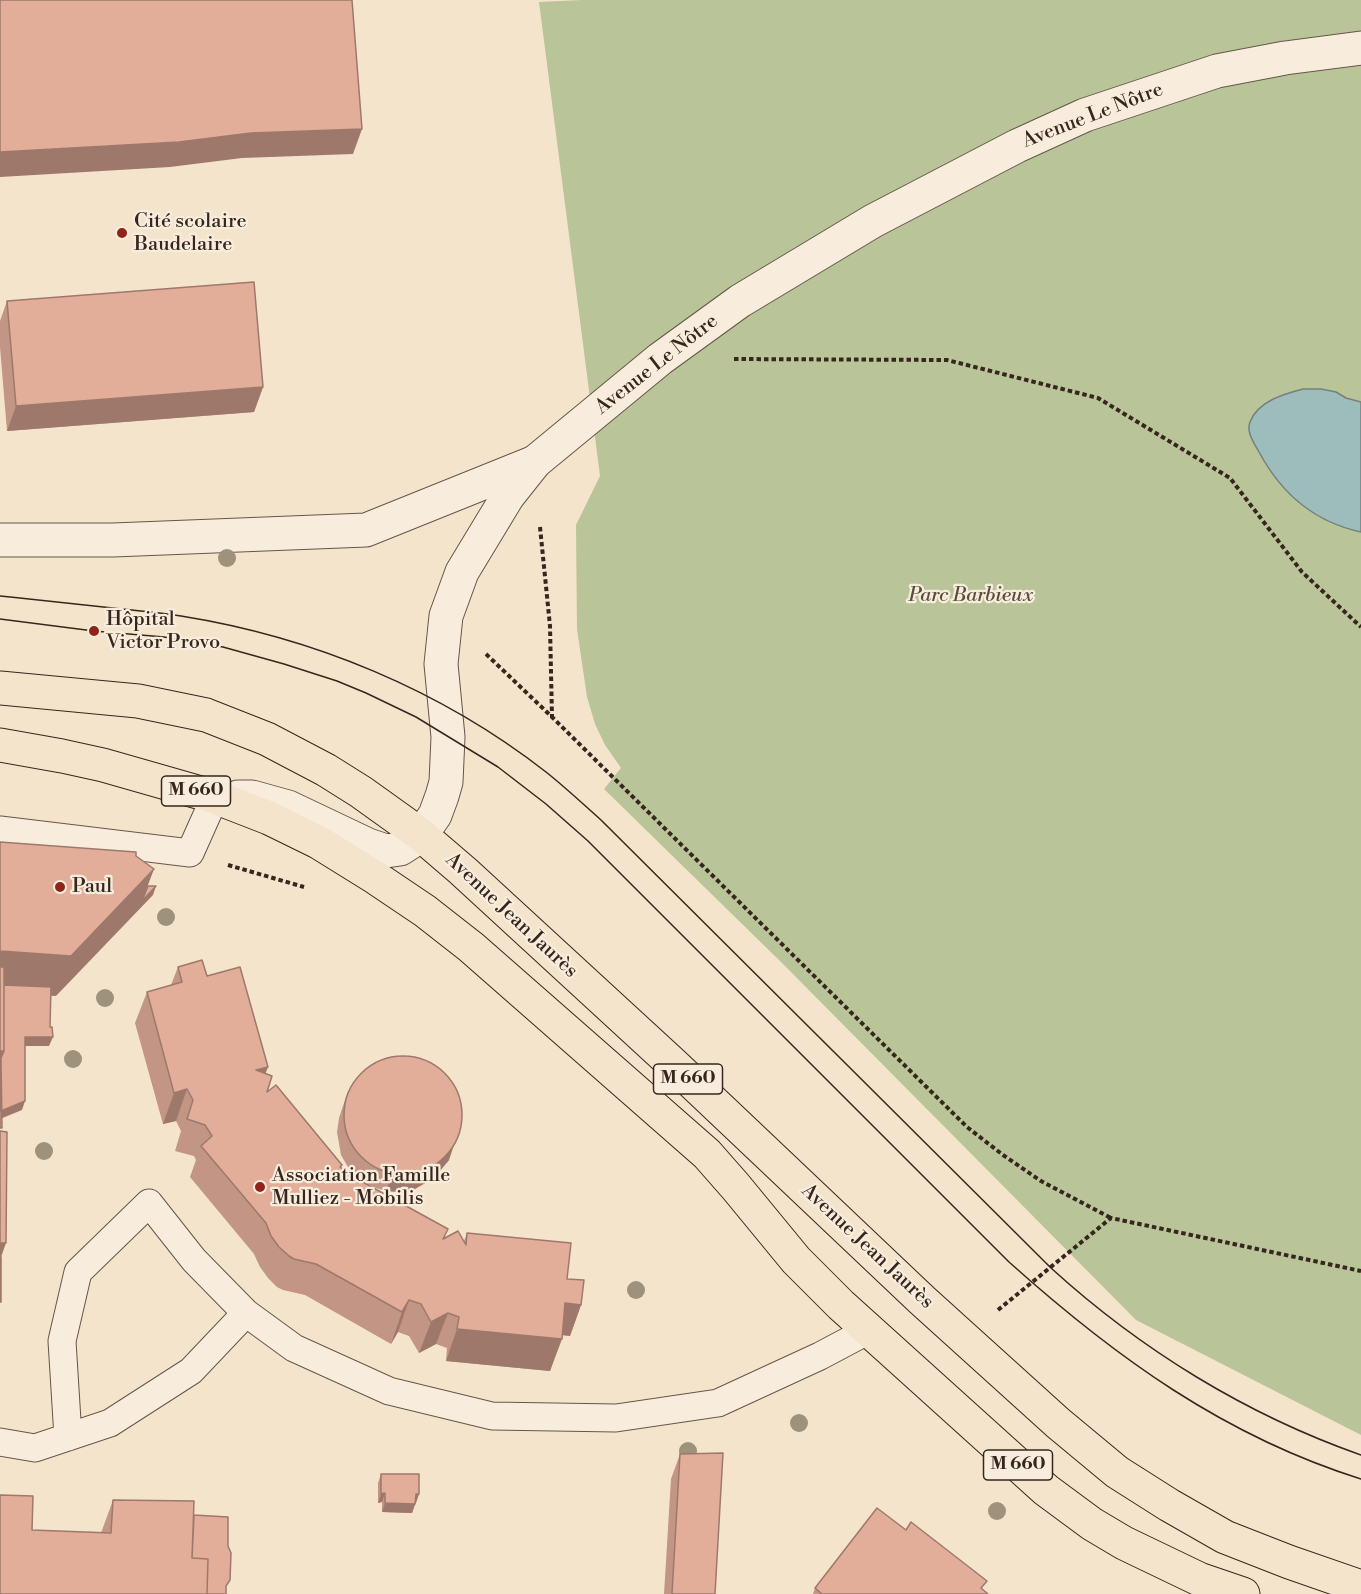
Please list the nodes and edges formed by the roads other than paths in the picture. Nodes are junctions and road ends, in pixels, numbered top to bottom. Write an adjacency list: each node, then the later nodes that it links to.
1 (1361, 48): 2 (street, Avenue Le Nôtre)
2 (535, 462): 3 (street); 8 (street, Avenue Le Nôtre)
3 (0, 540)
4 (0, 688): 8 (main road, M 660)
5 (0, 745): 6 (main road, M 660)
6 (215, 797): 7 (lane); 8 (street, Avenue Le Nôtre); 10 (main road, M 660)
7 (0, 830)
8 (421, 835): 13 (main road, Avenue Jean Jaurès / M 660)
9 (246, 1313): 10 (lane); 11 (lane); 11 (lane)
10 (869, 1330): 14 (main road, M 660)
11 (68, 1437): 12 (lane)
12 (0, 1442)
13 (1361, 1587)
14 (1243, 1594)

